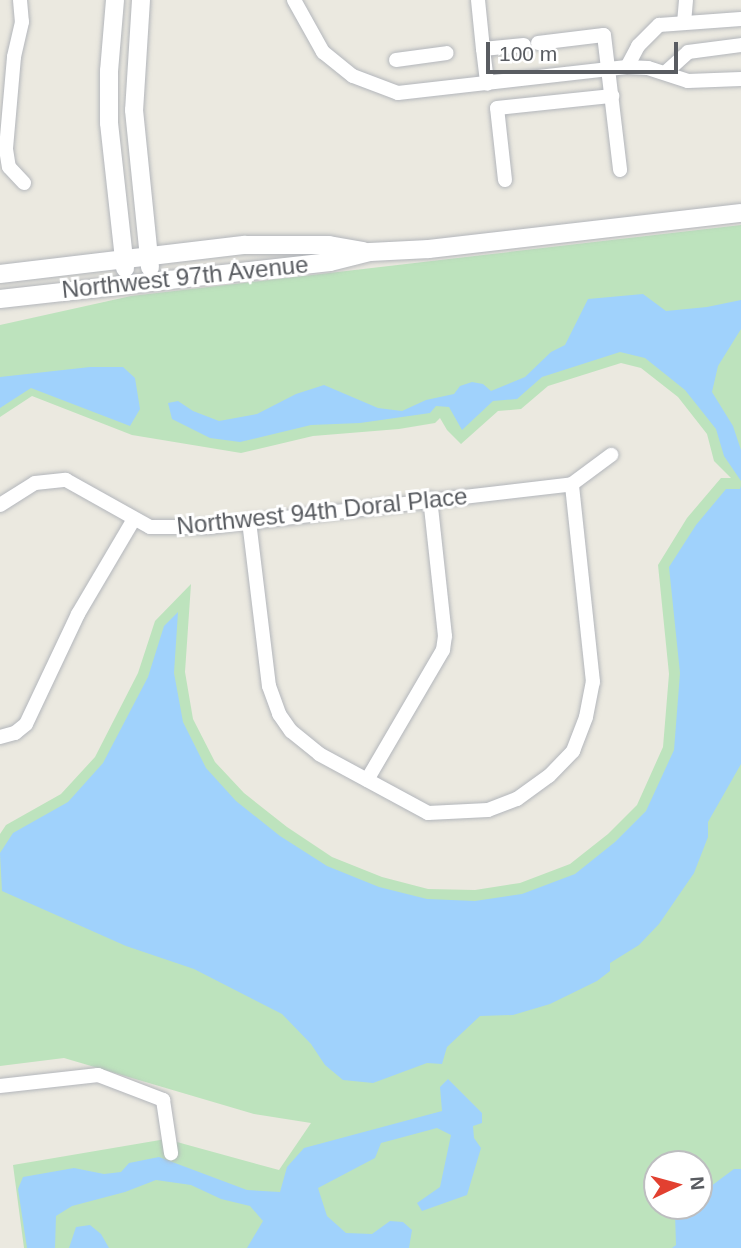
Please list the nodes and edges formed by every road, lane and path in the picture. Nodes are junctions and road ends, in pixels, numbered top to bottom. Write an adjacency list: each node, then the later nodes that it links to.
1 (20, 0): 12 (street)
2 (115, 0): 19 (street)
3 (141, 0): 20 (street)
4 (294, 0): 18 (street)
5 (478, 0): 10 (street)
6 (686, 0): 8 (street)
7 (741, 19): 8 (street)
8 (684, 23): 14 (street)
9 (741, 45): 16 (street)
10 (483, 49): 15 (street); 18 (street)
11 (447, 53): 13 (street)
12 (7, 57): 24 (street)
13 (397, 60)
14 (627, 67): 15 (street); 16 (street)
15 (609, 71): 18 (street); 21 (street)
16 (665, 73): 17 (street)
17 (741, 79)
18 (487, 84)
19 (109, 91): 20 (street); 28 (street)
20 (134, 92): 27 (street)
21 (612, 96): 22 (street); 23 (street)
22 (620, 170)
23 (505, 180)
24 (24, 183)
25 (741, 213): 26 (street, Northwest 97th Avenue)
26 (370, 252): 27 (street, Northwest 97th Avenue); 30 (street, Northwest 97th Avenue)
27 (149, 256): 28 (street, Northwest 97th Avenue); 30 (street)
28 (124, 258): 29 (street, Northwest 97th Avenue); 31 (street)
29 (0, 274)
30 (151, 281): 31 (street, Northwest 97th Avenue)
31 (127, 284): 32 (street, Northwest 97th Avenue)
32 (0, 299)
33 (611, 455): 34 (street)
34 (572, 484): 35 (street, Northwest 94th Doral Place); 40 (street)
35 (430, 499): 38 (street, Northwest 94th Doral Place); 40 (street)
36 (0, 505): 37 (street, Northwest 94th Doral Place)
37 (134, 519): 38 (street, Northwest 94th Doral Place); 39 (street)
38 (249, 521): 40 (street)
39 (0, 737)
40 (367, 780)
41 (0, 1086): 42 (street)
42 (171, 1153)

